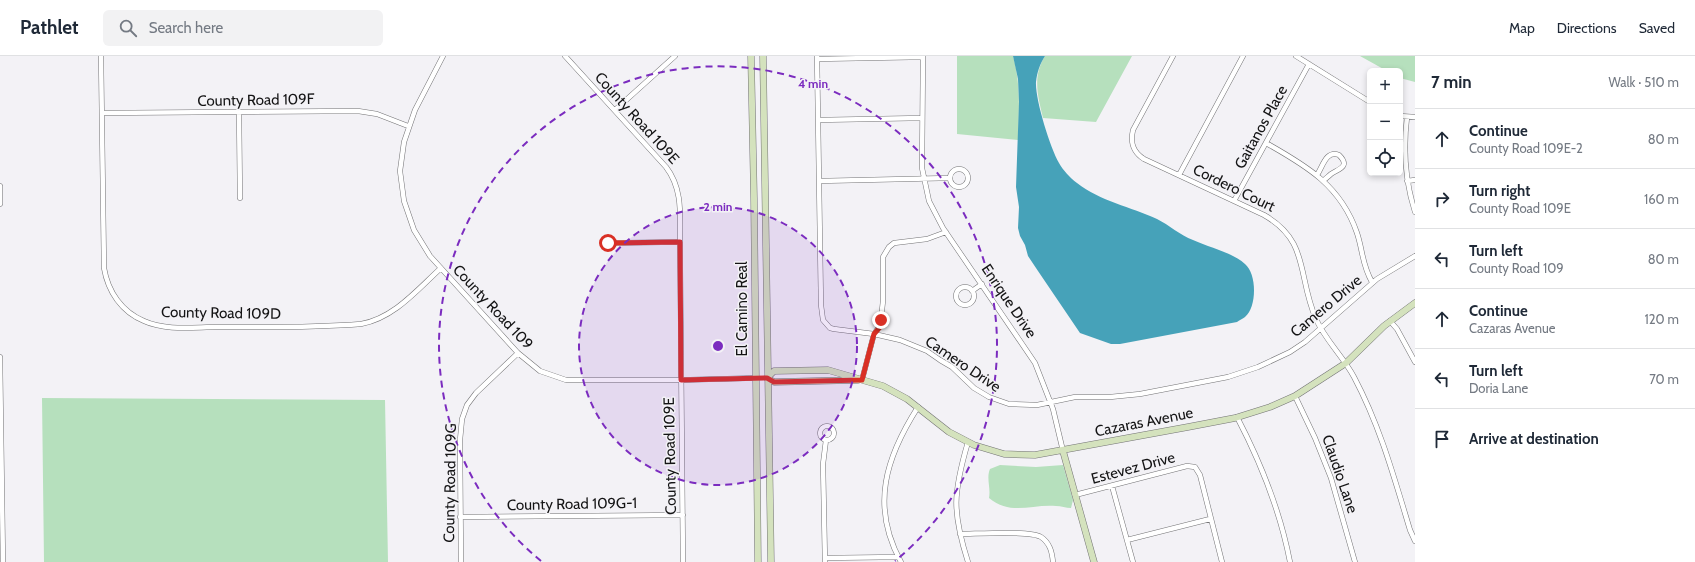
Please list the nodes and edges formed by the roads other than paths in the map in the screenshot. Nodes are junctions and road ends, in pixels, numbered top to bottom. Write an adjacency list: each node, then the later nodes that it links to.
1 (101, 56): 16 (street, County Road 109D)
2 (443, 56): 22 (street, County Road 109)
3 (565, 56): 14 (street, County Road 109E)
4 (675, 56): 14 (street)
5 (751, 56): 54 (main road, El Camino Real)
6 (763, 56): 55 (main road, El Camino Real)
7 (923, 56): 11 (street); 20 (street, Enrique Drive)
8 (1173, 56): 24 (street, Cordero Court)
9 (1243, 56): 24 (street)
10 (1296, 56): 12 (street)
11 (818, 57): 21 (street, Camero Drive)
12 (1309, 64): 13 (street); 23 (street, Gaitanos Place)
13 (1367, 100)
14 (615, 110): 38 (street, County Road 109E)
15 (239, 112): 16 (street, County Road 109F); 22 (street, County Road 109F); 33 (street)
16 (102, 113): 41 (street, County Road 109D)
17 (1403, 116): 18 (street)
18 (1407, 117): 19 (street); 31 (street)
19 (1415, 117)
20 (922, 118): 21 (street); 27 (street, Enrique Drive)
21 (818, 120): 30 (street, Camero Drive)
22 (408, 126): 41 (street, County Road 109)
23 (1266, 144): 25 (street); 34 (street, Gaitanos Place)
24 (1179, 175): 34 (street, Cordero Court)
25 (1317, 175): 28 (street); 28 (street)
26 (950, 178): 26 (street); 27 (street)
27 (923, 179): 30 (street); 37 (street, Enrique Drive)
28 (1323, 180): 42 (street)
29 (1415, 180): 31 (street)
30 (819, 181): 48 (street, Camero Drive)
31 (1407, 181): 36 (street)
32 (0, 186): 35 (street)
33 (240, 198)
34 (1234, 201): 47 (street, Cordero Court)
35 (0, 204)
36 (1415, 212)
37 (946, 232): 43 (street, Enrique Drive); 48 (street)
38 (680, 242): 39 (street); 56 (street, County Road 109E)
39 (608, 243)
40 (1415, 256): 42 (street, Camero Drive)
41 (441, 268): 49 (street, County Road 109)
42 (1372, 282): 47 (street, Camero Drive)
43 (982, 284): 44 (street); 59 (street, Enrique Drive)
44 (972, 291): 44 (street)
45 (1415, 303): 46 (main road, Cazaras Avenue)
46 (1390, 321): 50 (street); 53 (main road, Cazaras Avenue)
47 (1321, 329): 53 (street, Cordero Court); 59 (street, Camero Drive)
48 (874, 334): 57 (street); 59 (street, Camero Drive)
49 (518, 353): 56 (street, County Road 109); 69 (street, County Road 109G)
50 (1413, 353): 52 (street)
51 (0, 356): 62 (street)
52 (1415, 362)
53 (1346, 363): 58 (main road, Cazaras Avenue); 74 (street, Cordero Court)
54 (755, 378): 55 (main road); 56 (street, County Road 109); 80 (main road, El Camino Real)
55 (767, 378): 57 (main road, Cazaras Avenue); 57 (main road, Cazaras Avenue); 81 (main road, El Camino Real)
56 (681, 380): 68 (street, County Road 109E)
57 (862, 380): 60 (main road, Cazaras Avenue)
58 (1295, 396): 61 (main road, Cazaras Avenue); 89 (street, Claudio Lane)
59 (1051, 402): 65 (street, Enrique Drive)
60 (918, 407): 64 (main road, Cazaras Avenue); 75 (street)
61 (1237, 417): 65 (main road, Cazaras Avenue); 88 (street)
62 (1, 436): 71 (street)
63 (826, 440): 76 (street)
64 (968, 442): 65 (main road, Cazaras Avenue); 72 (street)
65 (1063, 451): 67 (main road, Enrique Drive)
66 (1112, 486): 67 (street, Estevez Drive); 70 (street, Estevez Drive); 73 (street)
67 (1075, 496): 85 (main road, Enrique Drive)
68 (683, 514): 69 (street, County Road 109G-1); 79 (street, County Road 109E)
69 (460, 517): 78 (street, County Road 109G)
70 (1210, 518): 73 (street); 87 (street, Estevez Drive)
71 (1, 530): 77 (street)
72 (960, 534): 83 (street); 84 (street)
73 (1127, 540): 86 (street)
74 (1415, 541)
75 (898, 557): 76 (street); 82 (street)
76 (825, 560)
77 (3, 562)
78 (461, 562)
79 (683, 562)
80 (758, 562)
81 (771, 562)
82 (901, 562)
83 (968, 562)
84 (1053, 562)
85 (1094, 562)
86 (1132, 562)
87 (1222, 562)
88 (1290, 562)
89 (1355, 562)

